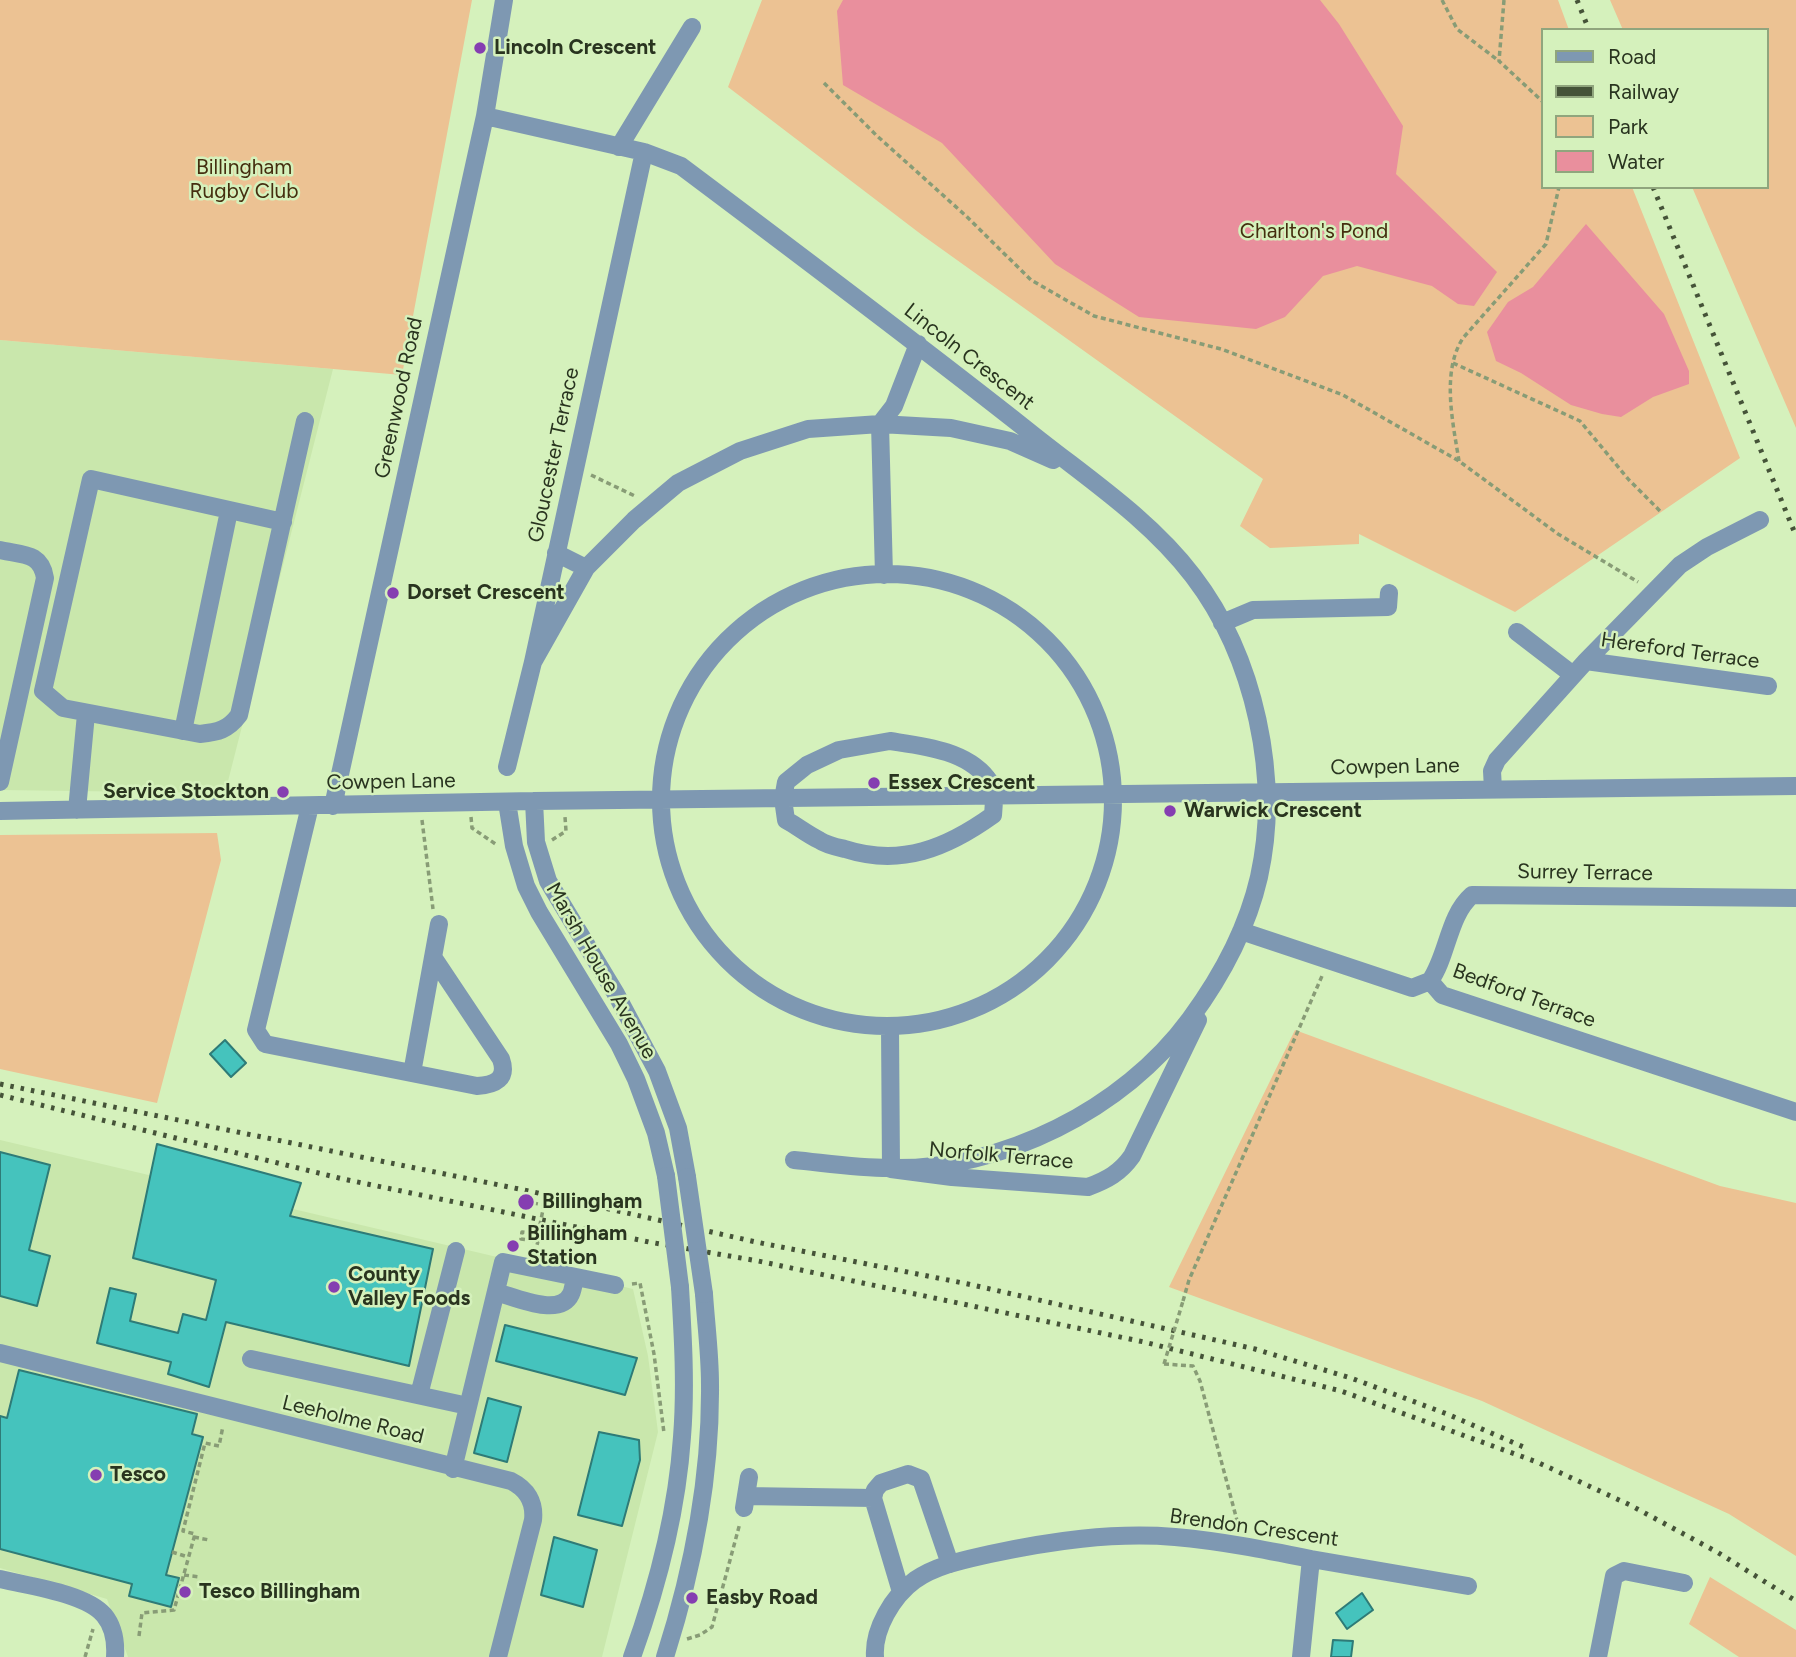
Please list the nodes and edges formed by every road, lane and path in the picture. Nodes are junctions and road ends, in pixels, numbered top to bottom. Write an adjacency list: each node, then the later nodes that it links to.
1 (504, 0): 8 (street, Greenwood Road)
2 (1442, 0): 5 (path)
3 (1504, 0): 5 (path)
4 (694, 24): 9 (street)
5 (1499, 61): 7 (path)
6 (824, 83): 16 (path)
7 (1540, 99)
8 (485, 116): 9 (street, Lincoln Crescent); 51 (street, Greenwood Road)
9 (619, 147): 10 (street, Lincoln Crescent)
10 (644, 152): 12 (street, Lincoln Crescent); 17 (street, Gloucester Terrace)
11 (1559, 189): 13 (path)
12 (918, 344): 15 (street); 18 (street, Lincoln Crescent)
13 (1453, 363): 16 (path); 21 (path)
14 (305, 421): 23 (street)
15 (880, 424): 18 (street); 19 (street); 27 (street)
16 (1460, 461): 28 (path)
17 (575, 467): 19 (path); 25 (street, Gloucester Terrace)
18 (1079, 471): 30 (street, Lincoln Crescent)
19 (653, 504): 26 (street)
20 (229, 511): 23 (street); 36 (street); 37 (street)
21 (1661, 512)
22 (1760, 520): 28 (street, Hereford Terrace)
23 (283, 522): 37 (street)
24 (0, 551): 39 (street)
25 (556, 553): 26 (street); 33 (street, Gloucester Terrace)
26 (586, 568): 33 (street)
27 (884, 575): 43 (street); 47 (street)
28 (1653, 591): 32 (street, Hereford Terrace)
29 (1389, 593): 30 (street)
30 (1222, 624): 42 (street, Lincoln Crescent)
31 (1517, 632): 34 (street)
32 (1586, 661): 34 (street, Hereford Terrace); 35 (street, Hereford Terrace)
33 (533, 662): 38 (street, Gloucester Terrace)
34 (1573, 676): 41 (street, Hereford Terrace)
35 (1768, 686)
36 (86, 714): 37 (street); 52 (street)
37 (183, 731)
38 (508, 767)
39 (0, 782)
40 (1796, 786): 41 (street, Cowpen Lane)
41 (1493, 789): 42 (street, Cowpen Lane)
42 (1266, 791): 43 (street, Cowpen Lane); 56 (street)
43 (1111, 794): 44 (street, Cowpen Lane); 61 (street)
44 (994, 795): 45 (street, Cowpen Lane); 45 (street); 45 (street)
45 (783, 799): 47 (street, Cowpen Lane)
46 (534, 801): 47 (street, Cowpen Lane); 48 (street, Cowpen Lane); 99 (street, Marsh House Avenue, bridge)
47 (660, 801): 61 (street)
48 (507, 802): 49 (street, Cowpen Lane); 97 (street, Marsh House Avenue, bridge)
49 (421, 805): 51 (street, Cowpen Lane); 55 (path)
50 (310, 806): 51 (street, Cowpen Lane); 52 (street, Cowpen Lane); 62 (street)
51 (333, 806)
52 (77, 810): 53 (street, Cowpen Lane)
53 (0, 811)
54 (1796, 898): 59 (street, Surrey Terrace)
55 (439, 924): 57 (street)
56 (1241, 931): 58 (street, Bedford Terrace); 60 (street)
57 (433, 957): 62 (street); 62 (street)
58 (1328, 961): 59 (street, Bedford Terrace); 85 (path, bridge)
59 (1430, 981): 63 (street, Bedford Terrace)
60 (1215, 984): 65 (street); 65 (street, Norfolk Terrace)
61 (890, 1027): 65 (street)
62 (412, 1073)
63 (1796, 1112)
64 (794, 1160): 65 (street)
65 (891, 1169)
66 (533, 1203): 67 (path, bridge)
67 (538, 1241)
68 (456, 1251): 75 (street)
69 (575, 1277): 71 (street); 72 (street); 72 (street)
70 (640, 1283): 77 (path)
71 (615, 1285)
72 (496, 1292): 76 (street)
73 (0, 1353): 79 (street, Leeholme Road)
74 (251, 1359): 75 (street)
75 (419, 1395): 76 (street)
76 (468, 1406): 79 (street)
77 (664, 1432)
78 (219, 1446): 83 (path)
79 (453, 1469): 102 (street, Leeholme Road)
80 (749, 1477): 82 (street)
81 (873, 1498): 82 (street); 89 (street); 95 (street)
82 (745, 1502): 99 (path)
83 (194, 1537): 84 (path); 87 (path)
84 (209, 1541)
85 (1244, 1546): 88 (street, Brendon Crescent); 89 (street, Brendon Crescent)
86 (172, 1552): 87 (path)
87 (188, 1556): 90 (path)
88 (1311, 1559): 94 (street, Brendon Crescent); 105 (street)
89 (950, 1564): 95 (street, Brendon Crescent)
90 (184, 1575): 91 (path); 98 (path)
91 (200, 1577)
92 (0, 1579): 96 (street)
93 (1684, 1583): 106 (street)
94 (1468, 1586)
95 (901, 1592): 104 (street, Brendon Crescent)
96 (105, 1616): 100 (path); 101 (street)
97 (640, 1634): 99 (street); 103 (street, Marsh House Avenue)
98 (139, 1636)
99 (668, 1649)
100 (85, 1657)
101 (115, 1657)
102 (498, 1657)
103 (632, 1657)
104 (875, 1657)
105 (1301, 1657)
106 (1598, 1657)

